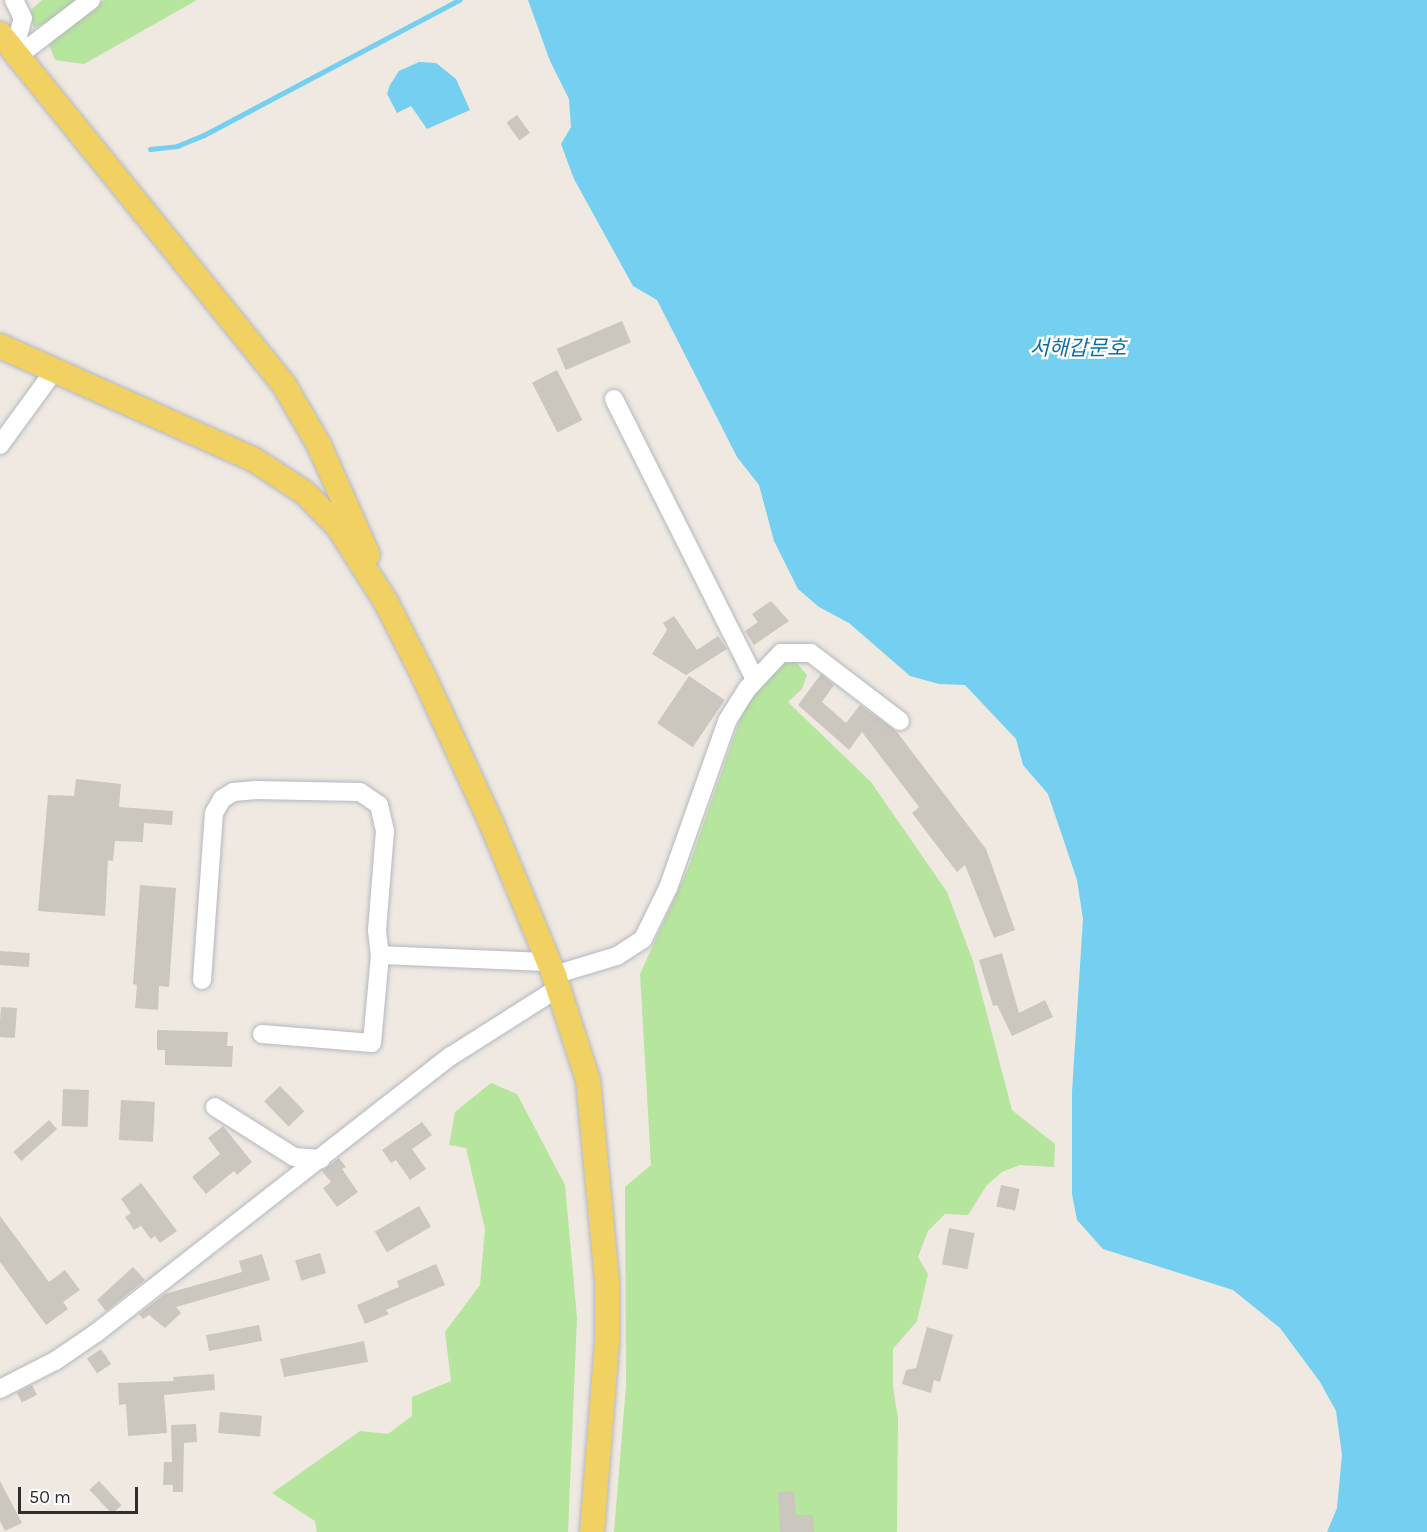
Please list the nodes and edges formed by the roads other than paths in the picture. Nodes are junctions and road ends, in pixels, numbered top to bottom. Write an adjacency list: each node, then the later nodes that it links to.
1 (14, 0): 3 (street)
2 (92, 0): 3 (street)
3 (11, 47): 8 (main road)
4 (0, 346): 5 (main road)
5 (54, 371): 7 (street); 8 (main road)
6 (614, 399): 9 (street)
7 (0, 445)
8 (386, 602): 12 (main road)
9 (755, 679): 10 (street); 12 (street)
10 (900, 721)
11 (380, 955): 12 (street); 13 (street); 14 (street)
12 (553, 975): 16 (street); 18 (main road)
13 (202, 980)
14 (262, 1034)
15 (215, 1107): 16 (street)
16 (321, 1159): 17 (street)
17 (0, 1389)
18 (592, 1532)

